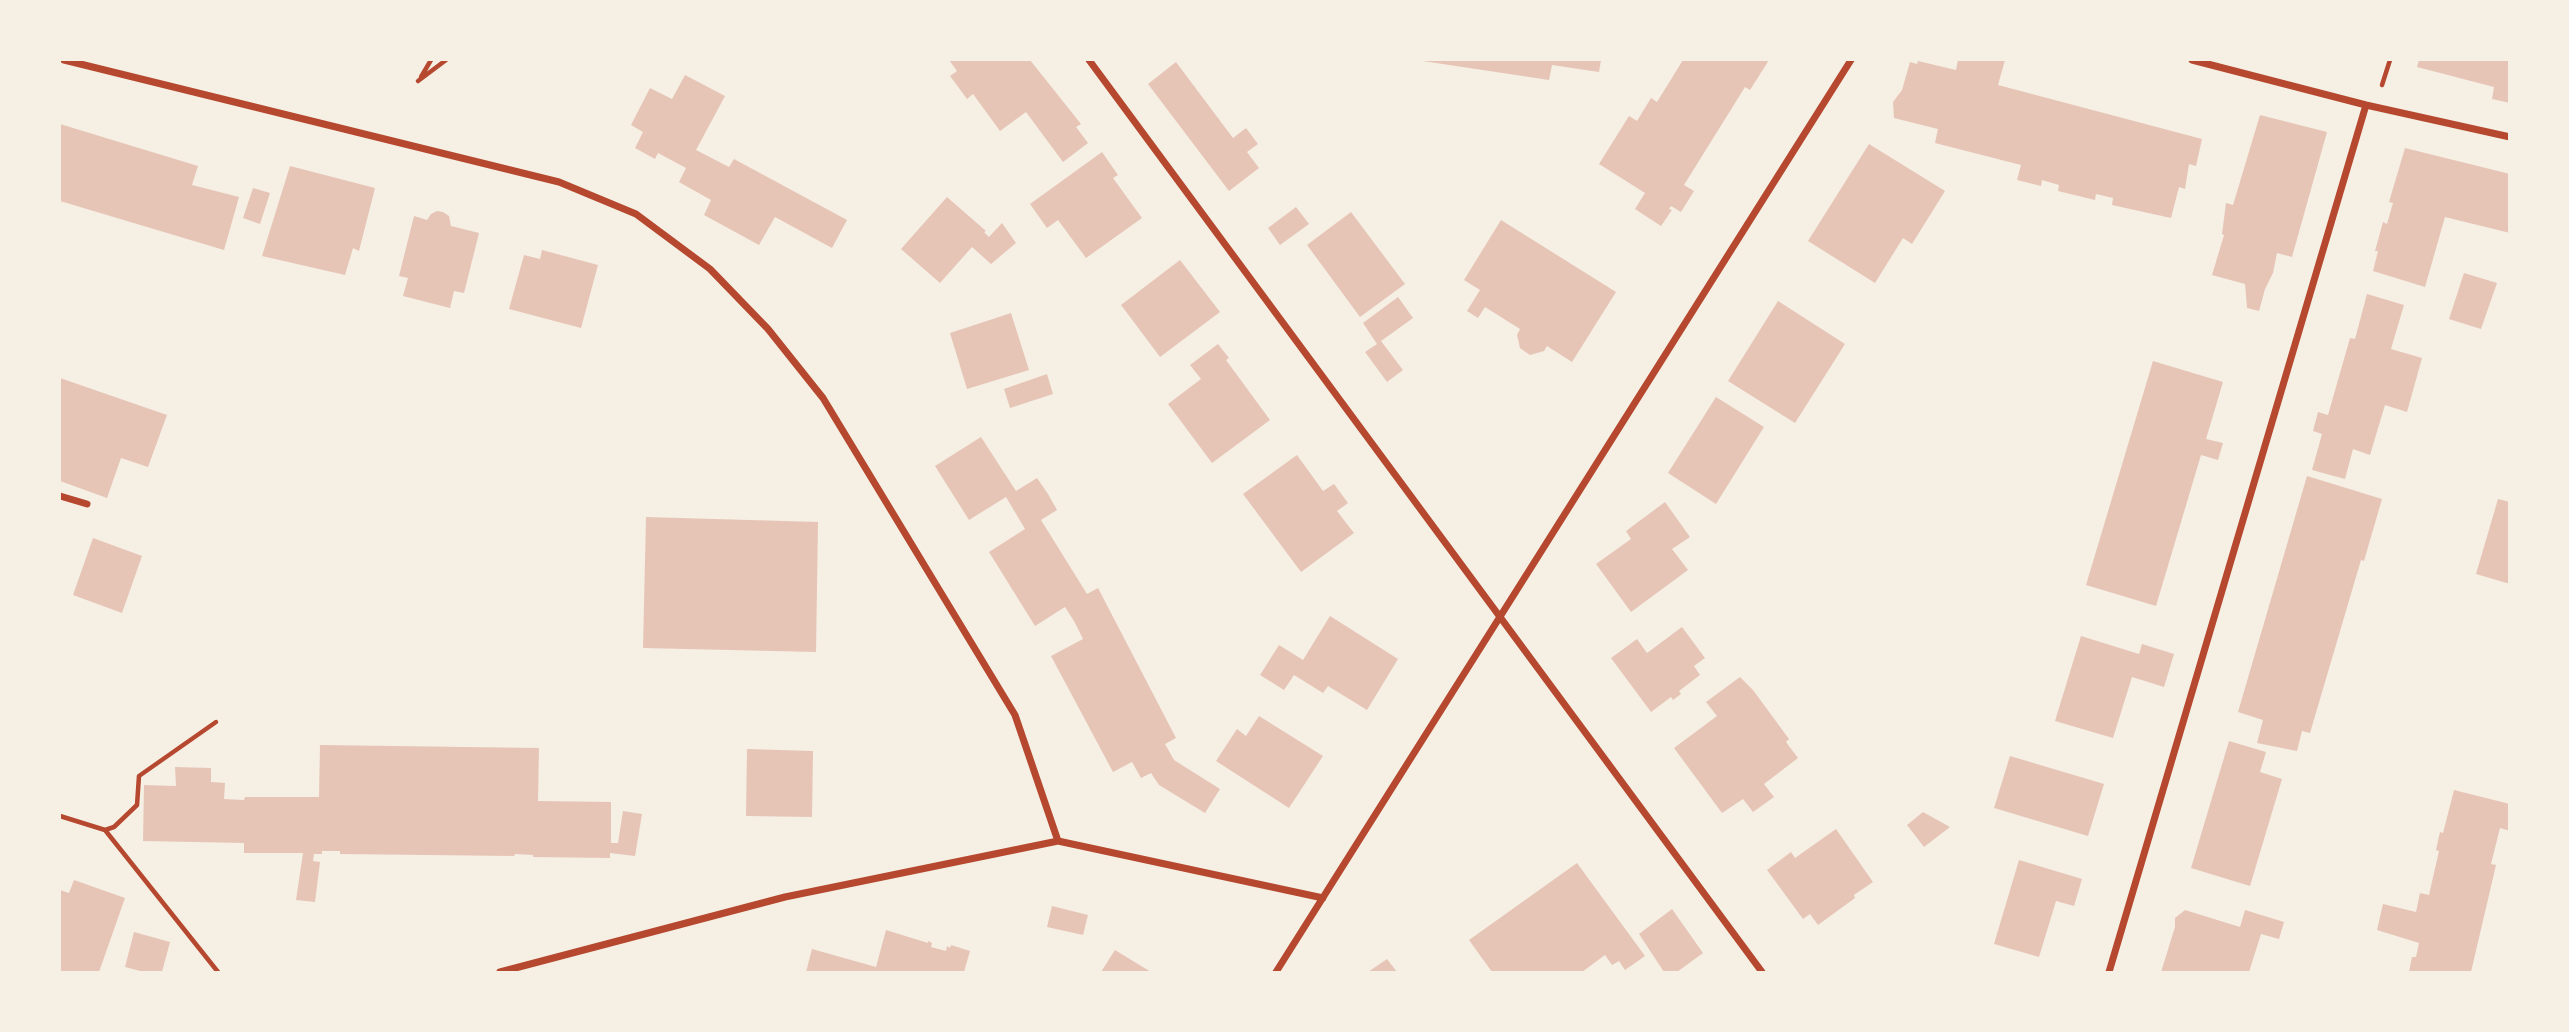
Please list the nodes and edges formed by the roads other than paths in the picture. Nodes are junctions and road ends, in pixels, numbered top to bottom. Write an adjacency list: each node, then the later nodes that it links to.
1 (64, 60): 10 (street)
2 (1088, 60): 9 (street)
3 (1851, 60): 9 (street)
4 (2192, 60): 5 (street)
5 (2366, 105): 6 (street); 15 (street)
6 (2510, 137)
7 (60, 496): 8 (street)
8 (87, 504)
9 (1500, 615): 11 (street); 14 (street)
10 (1058, 841): 11 (street); 12 (street)
11 (1322, 898): 13 (street)
12 (500, 972)
13 (1276, 972)
14 (1762, 972)
15 (2109, 972)

